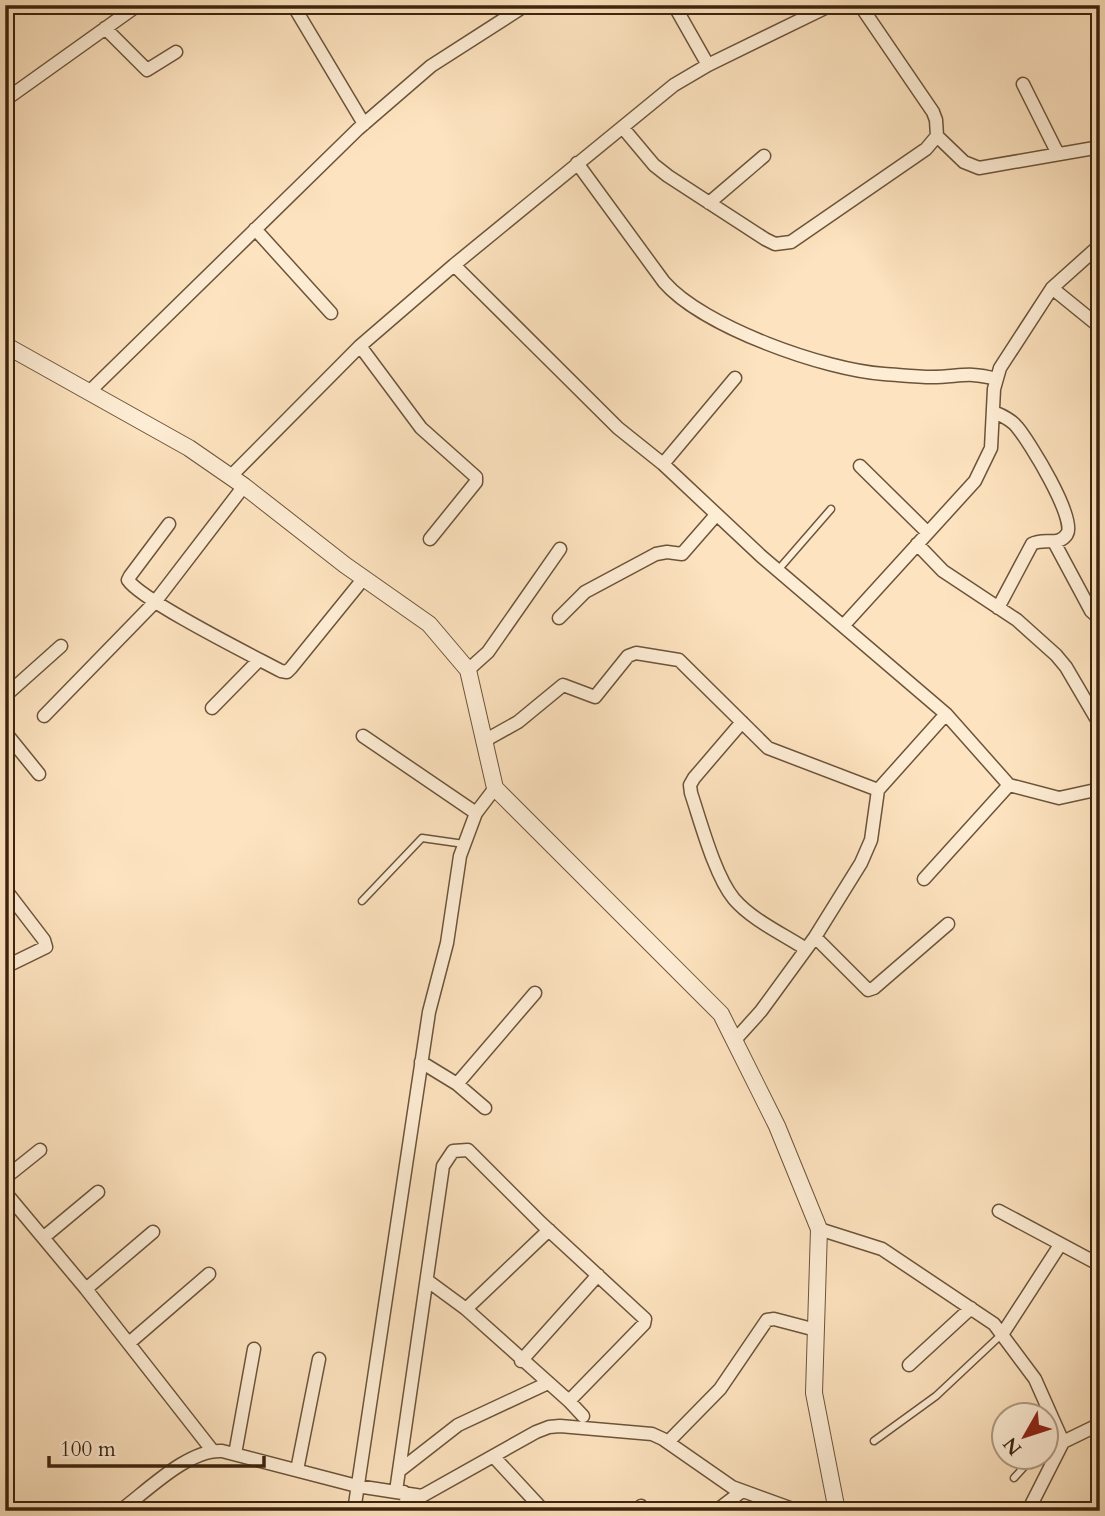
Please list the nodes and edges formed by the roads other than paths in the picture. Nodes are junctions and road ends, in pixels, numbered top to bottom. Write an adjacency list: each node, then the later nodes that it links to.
1 (138, 5): 7 (street)
2 (293, 5): 12 (street)
3 (526, 5): 12 (street)
4 (674, 5): 9 (street)
5 (831, 5): 9 (street)
6 (860, 5): 14 (street)
7 (105, 28): 8 (street); 11 (street)
8 (176, 52)
9 (708, 65): 13 (street)
10 (1023, 84): 16 (street)
11 (5, 100)
12 (363, 124): 20 (street)
13 (623, 128): 18 (street); 19 (street)
14 (937, 136): 16 (street); 19 (street)
15 (1100, 147): 16 (street)
16 (1058, 154)
17 (764, 156): 19 (street)
18 (577, 163): 22 (street); 29 (street)
19 (709, 203)
20 (255, 229): 24 (street); 30 (street)
21 (1100, 245): 23 (street)
22 (454, 265): 27 (street); 32 (street)
23 (1052, 288): 25 (street); 29 (street)
24 (331, 313)
25 (1100, 327)
26 (5, 345): 30 (street)
27 (360, 346): 34 (street); 40 (street)
28 (735, 378): 32 (street)
29 (996, 379): 31 (street)
30 (90, 391): 34 (street)
31 (994, 412): 39 (street); 41 (street)
32 (663, 464): 37 (street)
33 (860, 466): 39 (street)
34 (230, 477): 35 (street)
35 (244, 486): 45 (street); 46 (street)
36 (831, 509): 44 (lane)
37 (716, 515): 44 (street); 48 (street)
38 (169, 524): 46 (street)
39 (927, 532): 42 (street)
40 (430, 540)
41 (1054, 542): 47 (street); 49 (street)
42 (917, 544): 47 (street); 50 (street)
43 (560, 550): 53 (street)
44 (778, 570): 50 (street)
45 (364, 578): 52 (street); 53 (street)
46 (155, 602): 52 (street); 58 (street)
47 (998, 608): 55 (street)
48 (559, 618)
49 (1100, 619)
50 (843, 626): 57 (street)
51 (61, 646): 54 (street)
52 (259, 660): 56 (street)
53 (468, 670): 63 (street)
54 (5, 696)
55 (1095, 705): 60 (street)
56 (212, 708)
57 (946, 714): 65 (street); 68 (street)
58 (44, 716)
59 (742, 722): 63 (street); 68 (street); 76 (street)
60 (1100, 725)
61 (5, 732): 64 (street)
62 (363, 736): 69 (street)
63 (484, 741): 66 (street)
64 (38, 774)
65 (1009, 785): 67 (street); 71 (street)
66 (495, 788): 69 (street); 79 (street)
67 (1100, 789)
68 (878, 790): 75 (street)
69 (476, 813): 70 (street)
70 (464, 844): 73 (lane); 80 (street)
71 (924, 879)
72 (5, 889): 77 (street)
73 (362, 901)
74 (948, 924): 75 (street)
75 (816, 937): 76 (street)
76 (806, 949): 79 (street)
77 (5, 967)
78 (535, 993): 81 (street)
79 (734, 1041): 88 (street)
80 (421, 1062): 81 (street); 122 (street)
81 (457, 1084): 82 (street)
82 (485, 1108)
83 (40, 1150): 84 (street)
84 (5, 1178)
85 (5, 1192): 91 (street)
86 (98, 1192): 91 (street)
87 (999, 1211): 92 (street)
88 (820, 1229): 98 (street); 100 (street)
89 (550, 1230): 95 (street); 96 (street); 99 (street)
90 (153, 1232): 97 (street)
91 (44, 1237): 97 (street)
92 (1060, 1245): 93 (street); 101 (street)
93 (1100, 1265)
94 (209, 1274): 102 (street)
95 (598, 1275): 105 (street); 108 (street)
96 (428, 1281): 99 (street); 120 (street)
97 (86, 1289): 102 (street)
98 (971, 1308): 101 (street); 106 (street)
99 (466, 1309): 105 (street)
100 (816, 1330): 112 (street); 131 (street)
101 (1003, 1333): 111 (lane); 114 (street)
102 (129, 1343): 115 (street)
103 (254, 1349): 116 (street)
104 (319, 1359): 118 (street)
105 (521, 1361): 107 (street)
106 (909, 1366)
107 (548, 1383): 108 (street); 120 (street)
108 (569, 1401): 109 (street)
109 (583, 1416)
110 (1100, 1424): 114 (street)
111 (874, 1441)
112 (668, 1442): 117 (street); 124 (street)
113 (1060, 1442): 114 (lane)
114 (1063, 1442): 132 (street)
115 (212, 1450): 116 (street); 125 (street)
116 (235, 1454): 118 (street)
117 (493, 1456): 123 (street); 128 (street)
118 (297, 1470): 122 (street)
119 (1022, 1470): 121 (lane)
120 (399, 1471): 123 (street)
121 (1014, 1478)
122 (357, 1486): 123 (street); 126 (street)
123 (400, 1491): 127 (street)
124 (741, 1492): 129 (street); 130 (street)
125 (120, 1511)
126 (354, 1511)
127 (410, 1511)
128 (544, 1511)
129 (716, 1511)
130 (797, 1511)
131 (837, 1511)
132 (1028, 1511)

